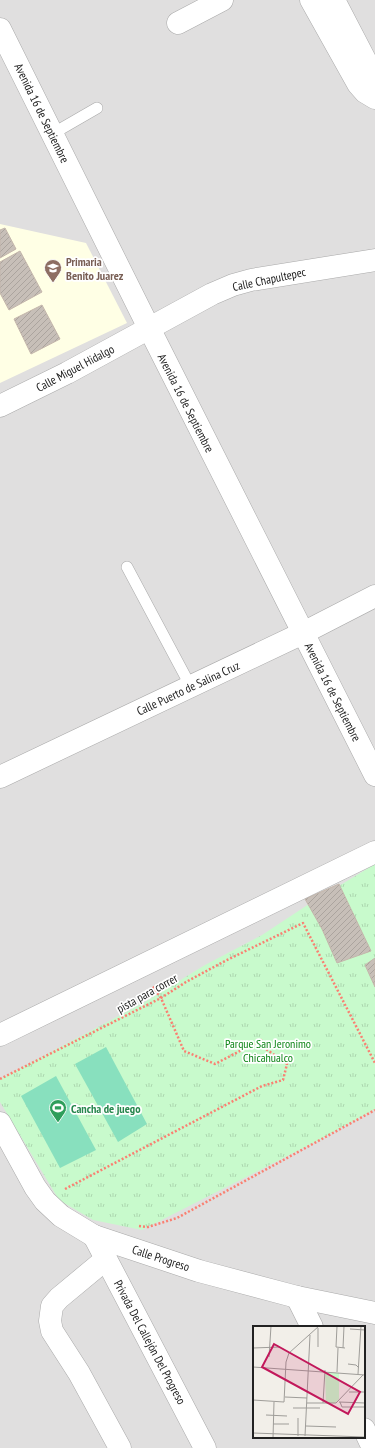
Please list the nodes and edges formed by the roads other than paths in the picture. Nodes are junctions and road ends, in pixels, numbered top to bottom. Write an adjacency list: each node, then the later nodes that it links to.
1 (222, 0): 4 (street)
2 (311, 0): 7 (street)
3 (334, 0): 6 (street)
4 (178, 23)
5 (0, 29): 9 (street, Avenida 16 de Septiembre)
6 (375, 79)
7 (375, 98)
8 (97, 108): 9 (lane)
9 (52, 134): 11 (street, Avenida 16 de Septiembre)
10 (375, 260): 11 (street, Calle Chapultepec)
11 (149, 328): 12 (street, Calle Miguel Hidalgo); 15 (street, Avenida 16 de Septiembre)
12 (0, 406)
13 (127, 567): 16 (lane)
14 (375, 596): 15 (street, Calle Puerto de Salina Cruz)
15 (303, 633): 16 (street, Calle Puerto de Salina Cruz); 17 (street, Avenida 16 de Septiembre)
16 (191, 687): 18 (street, Calle Puerto de Salina Cruz)
17 (375, 775)
18 (0, 777)
19 (375, 852): 20 (street)
20 (0, 1034)
21 (0, 1123): 22 (street, Calle Progreso)
22 (94, 1236): 23 (street, Privada Del Callejón Del Progreso); 24 (street, Calle Progreso)
23 (106, 1259): 28 (street); 29 (street, Privada Del Callejón Del Progreso)
24 (297, 1297): 25 (street, Calle Progreso); 26 (street)
25 (375, 1313)
26 (312, 1326)
27 (365, 1431): 30 (street)
28 (120, 1448)
29 (205, 1448)
30 (373, 1448)

